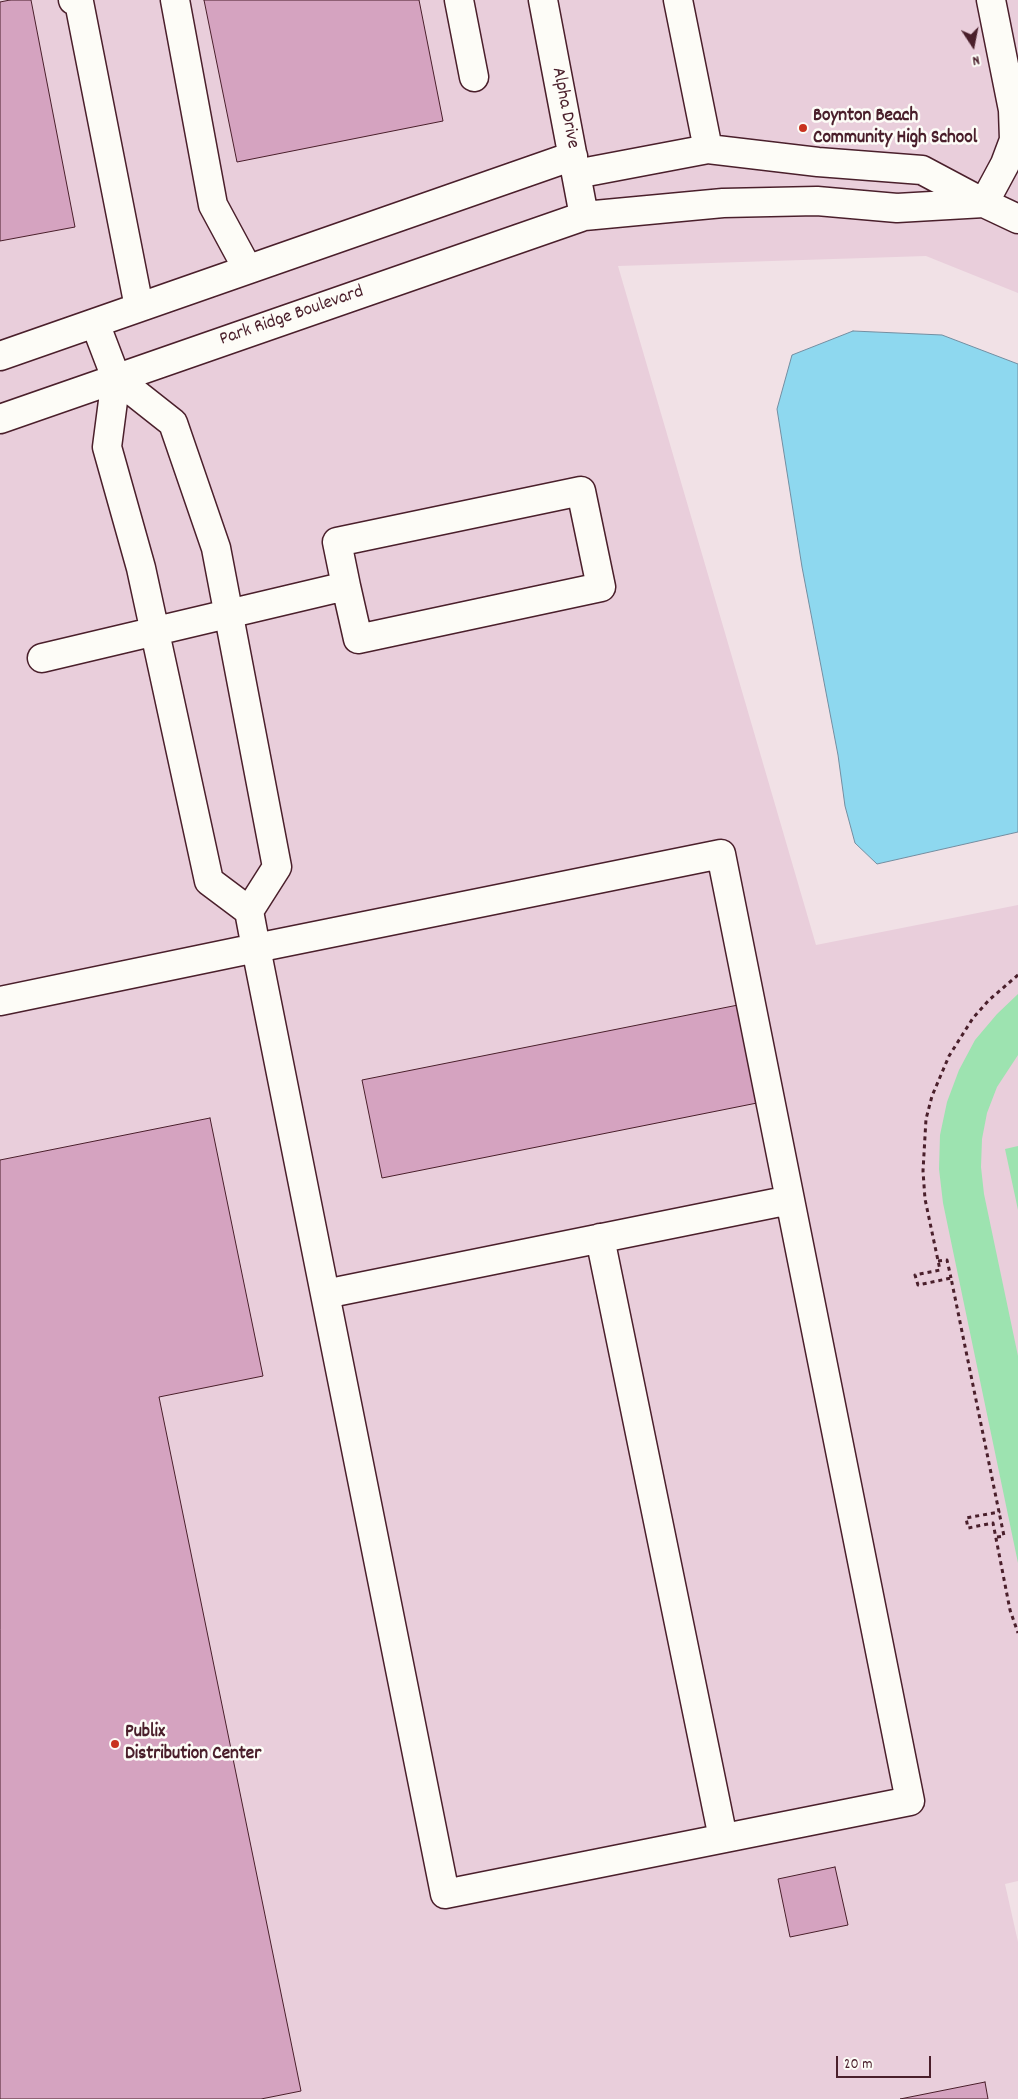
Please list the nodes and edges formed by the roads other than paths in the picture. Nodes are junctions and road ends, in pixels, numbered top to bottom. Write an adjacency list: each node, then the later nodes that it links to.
1 (72, 0): 14 (street)
2 (174, 0): 13 (street)
3 (459, 0): 7 (street)
4 (543, 0): 9 (street, Alpha Drive)
5 (678, 0): 8 (street)
6 (991, 0): 10 (street)
7 (474, 76)
8 (708, 149): 9 (street); 10 (street)
9 (574, 165): 11 (street, Alpha Drive); 13 (street)
10 (984, 203): 11 (street, Park Ridge Boulevard); 12 (street)
11 (584, 216): 17 (street, Park Ridge Boulevard)
12 (1018, 219)
13 (247, 268): 14 (street)
14 (139, 307): 15 (street)
15 (95, 323): 16 (street); 17 (street)
16 (0, 356)
17 (116, 378): 18 (street, Park Ridge Boulevard); 20 (street); 21 (street)
18 (0, 420)
19 (346, 586): 19 (street); 20 (street)
20 (230, 613): 21 (street); 23 (street)
21 (155, 632): 22 (street); 23 (street)
22 (42, 658)
23 (250, 910): 24 (street)
24 (256, 948): 25 (street); 26 (street); 28 (street)
25 (0, 1001)
26 (790, 1200): 27 (street); 29 (street)
27 (600, 1238): 28 (street); 29 (street)
28 (325, 1294): 29 (street)
29 (723, 1838)

